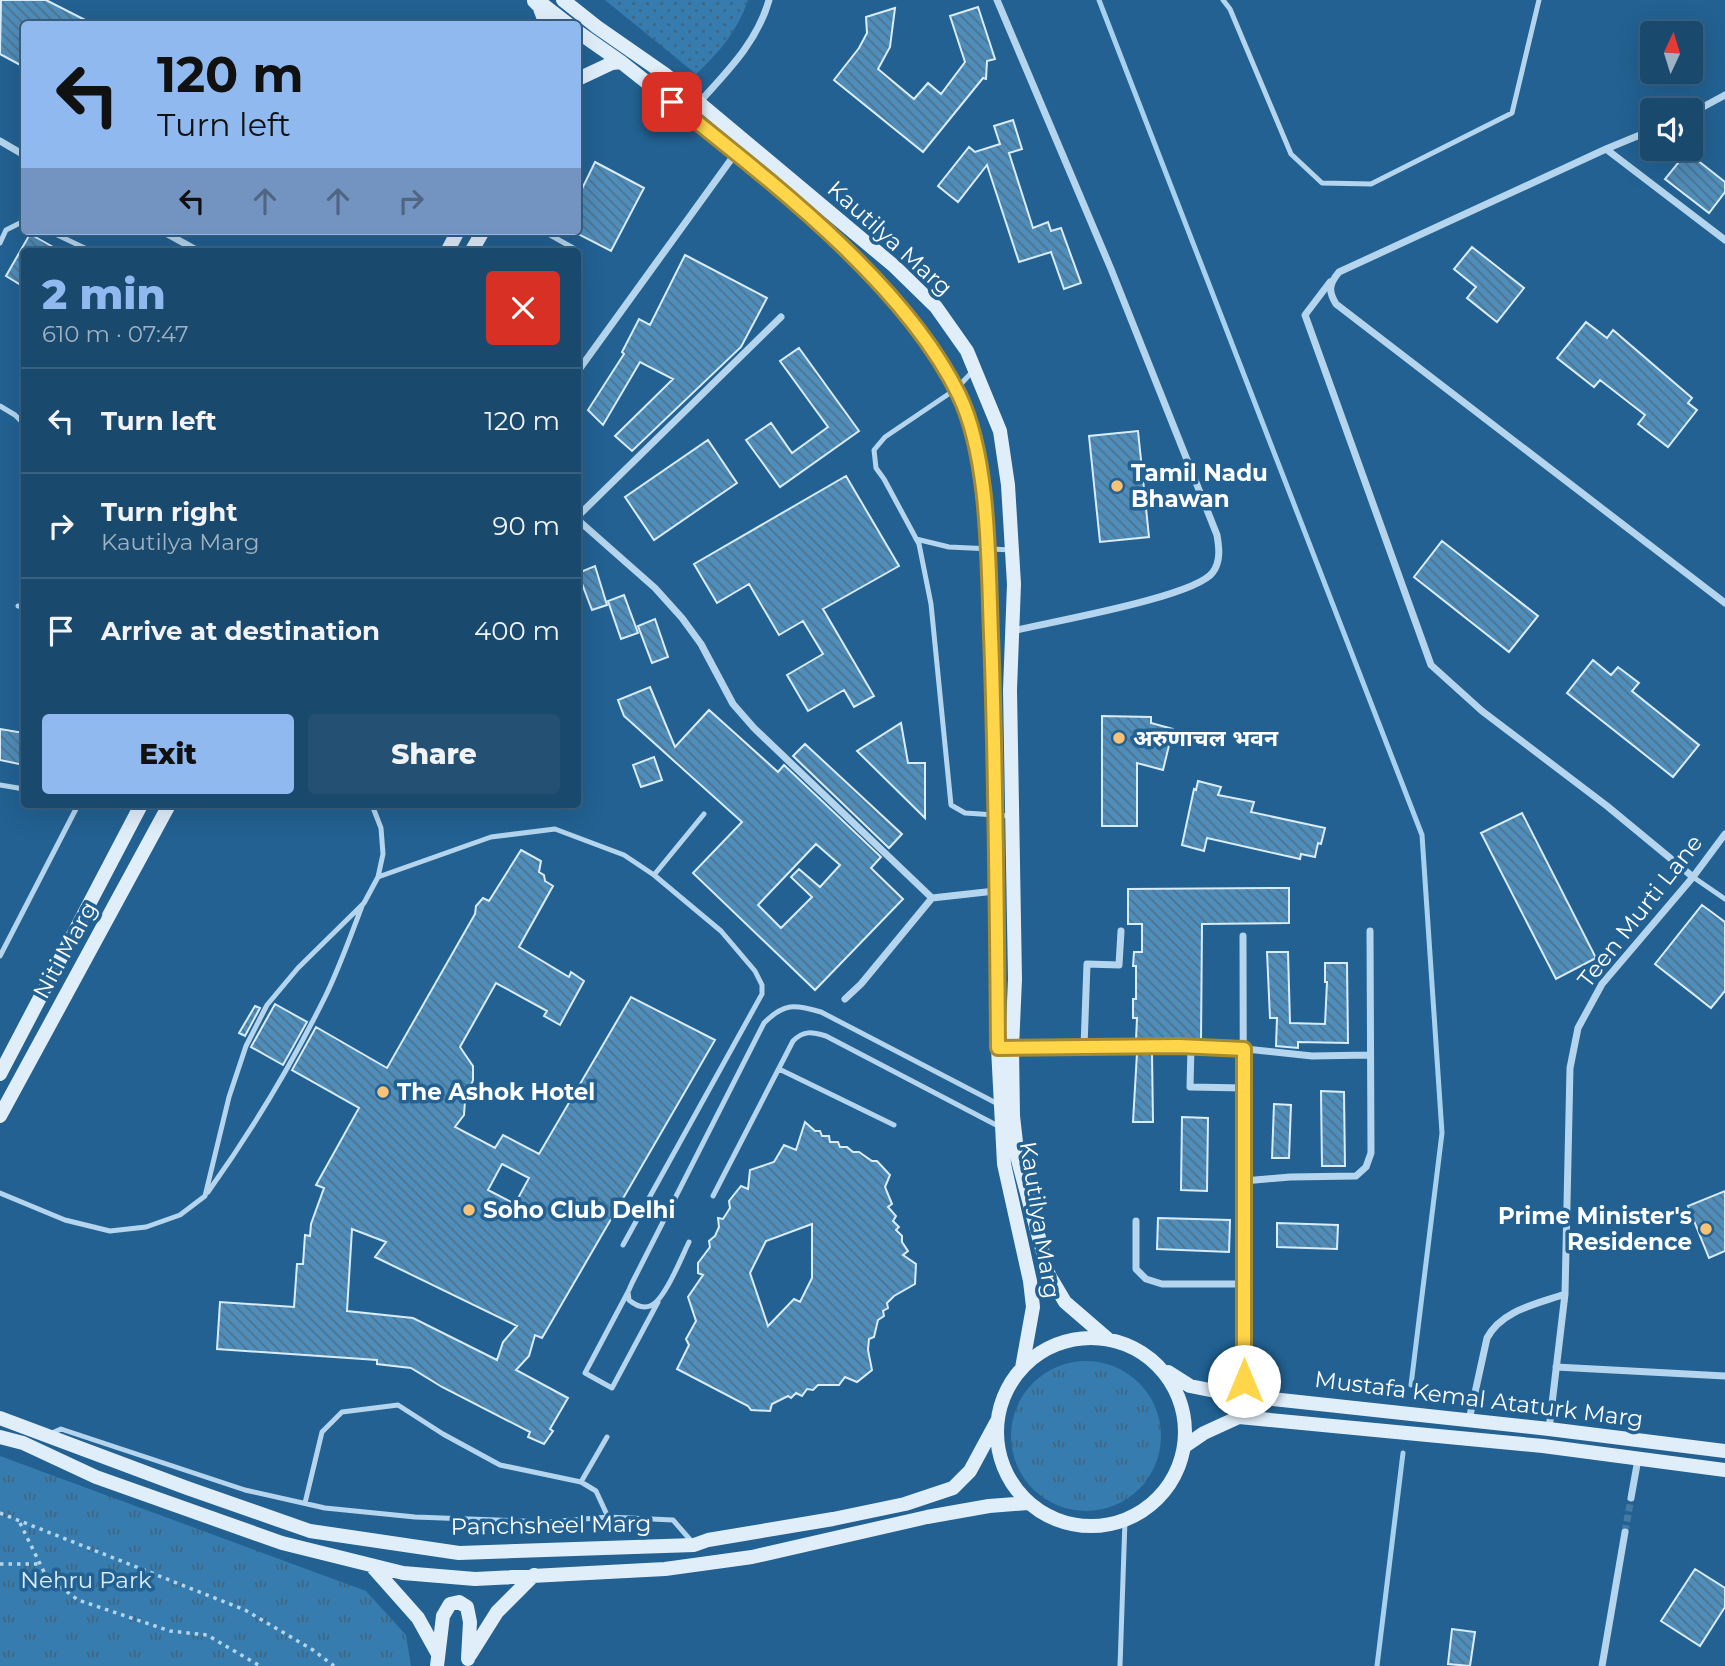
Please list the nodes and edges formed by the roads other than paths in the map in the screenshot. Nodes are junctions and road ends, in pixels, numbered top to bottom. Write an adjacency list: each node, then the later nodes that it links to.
1 (535, 0): 7 (main road); 8 (main road)
2 (563, 0): 13 (main road, Kautilya Marg)
3 (769, 0): 13 (street)
4 (997, 0): 43 (street)
5 (1223, 0): 6 (lane)
6 (1539, 0)
7 (545, 21)
8 (564, 21)
9 (581, 34): 10 (main road, Kautilya Marg)
10 (621, 62): 11 (main road); 15 (main road, Kautilya Marg)
11 (581, 78)
12 (1725, 95): 14 (street)
13 (700, 102): 15 (street); 33 (main road, Kautilya Marg)
14 (1703, 107)
15 (688, 115): 20 (main road, Kautilya Marg)
16 (1640, 135): 18 (street)
17 (0, 141): 19 (street)
18 (1606, 149): 25 (street); 30 (street)
19 (21, 153)
20 (735, 154): 32 (street); 34 (main road, Kautilya Marg)
21 (21, 222): 26 (lane)
22 (57, 235): 27 (lane)
23 (169, 235): 28 (street)
24 (550, 235): 29 (lane)
25 (1725, 240)
26 (0, 243)
27 (85, 248)
28 (193, 248)
29 (573, 248)
30 (1331, 282): 42 (street); 56 (street)
31 (781, 317): 37 (street)
32 (581, 367)
33 (974, 369): 34 (lane); 40 (main road, Kautilya Marg)
34 (956, 389): 39 (lane); 41 (main road, Kautilya Marg)
35 (0, 406): 36 (lane)
36 (21, 421)
37 (581, 515)
38 (581, 521): 58 (street)
39 (916, 539): 41 (lane); 51 (lane)
40 (1012, 550): 41 (lane); 43 (main road, Kautilya Marg)
41 (988, 551): 51 (main road, Kautilya Marg)
42 (1725, 603)
43 (1013, 631): 52 (main road, Kautilya Marg)
44 (0, 785): 45 (lane)
45 (21, 788)
46 (76, 808): 64 (lane)
47 (139, 808): 72 (main road, Niti Marg)
48 (167, 808): 75 (main road, Niti Marg)
49 (373, 808): 55 (lane)
50 (704, 814): 54 (lane)
51 (994, 815): 52 (lane); 57 (main road, Kautilya Marg)
52 (1011, 816): 68 (main road, Kautilya Marg)
53 (1725, 834): 56 (street, Teen Murti Lane)
54 (654, 875): 55 (lane); 84 (lane)
55 (378, 877): 60 (lane)
56 (1693, 877): 59 (lane); 87 (street, Teen Murti Lane)
57 (995, 891): 58 (street); 68 (main road, Kautilya Marg)
58 (933, 898): 65 (street)
59 (1725, 899)
60 (364, 903): 80 (lane); 80 (lane)
61 (1121, 931): 67 (street)
62 (1370, 931): 70 (street)
63 (1243, 936): 69 (street)
64 (0, 956)
65 (845, 999)
66 (1191, 1046): 67 (street); 69 (street); 73 (street)
67 (1084, 1047): 68 (street)
68 (1005, 1048): 74 (main road, Kautilya Marg)
69 (1244, 1049): 70 (street); 73 (street)
70 (1370, 1055): 78 (street)
71 (779, 1069): 76 (lane); 77 (lane); 81 (lane)
72 (0, 1074)
73 (1244, 1088): 78 (street)
74 (1007, 1108): 77 (main road, Kautilya Marg); 86 (lane)
75 (0, 1116)
76 (894, 1125)
77 (1009, 1131): 89 (main road, Kautilya Marg); 92 (main road, Kautilya Marg)
78 (1244, 1181): 85 (street)
79 (0, 1193): 80 (lane)
80 (205, 1196)
81 (713, 1196)
82 (1136, 1221): 85 (street)
83 (689, 1242): 88 (lane)
84 (623, 1245)
85 (1244, 1284): 94 (street)
86 (628, 1292): 88 (lane); 88 (lane)
87 (1565, 1294): 91 (street, Teen Murti Lane); 96 (street)
88 (660, 1299)
89 (1109, 1340): 90 (main road); 92 (main road)
90 (1153, 1361): 94 (main road, Mustafa Kemal Ataturk Marg); 102 (main road)
91 (1556, 1367): 93 (street); 98 (street, Teen Murti Lane)
92 (1022, 1368): 97 (main road)
93 (1725, 1376)
94 (1244, 1396): 96 (main road, Mustafa Kemal Ataturk Marg)
95 (0, 1418): 99 (main road, Panchsheel Marg)
96 (1469, 1420): 98 (main road, Mustafa Kemal Ataturk Marg)
97 (997, 1421): 109 (main road); 113 (main road, Panchsheel Marg)
98 (1549, 1429): 103 (main road, Mustafa Kemal Ataturk Marg)
99 (46, 1436): 108 (lane); 113 (main road, Panchsheel Marg)
100 (0, 1437): 114 (main road, Panchsheel Marg)
101 (607, 1437): 106 (lane)
102 (1185, 1446): 104 (main road, Mustafa Kemal Ataturk Marg); 111 (main road)
103 (1725, 1451)
104 (1638, 1458): 105 (main road, Mustafa Kemal Ataturk Marg); 107 (street)
105 (1725, 1470)
106 (581, 1482): 108 (lane); 110 (lane)
107 (1632, 1498)
108 (305, 1503): 110 (lane)
109 (1028, 1503): 111 (main road); 115 (main road, Panchsheel Marg)
110 (608, 1517): 113 (lane)
111 (1125, 1520): 118 (lane)
112 (1625, 1532): 119 (street)
113 (694, 1545)
114 (371, 1565): 115 (main road, Panchsheel Marg); 116 (main road)
115 (534, 1575): 117 (main road)
116 (438, 1660): 117 (main road)
117 (468, 1662)
118 (1120, 1666)
119 (1602, 1666)

